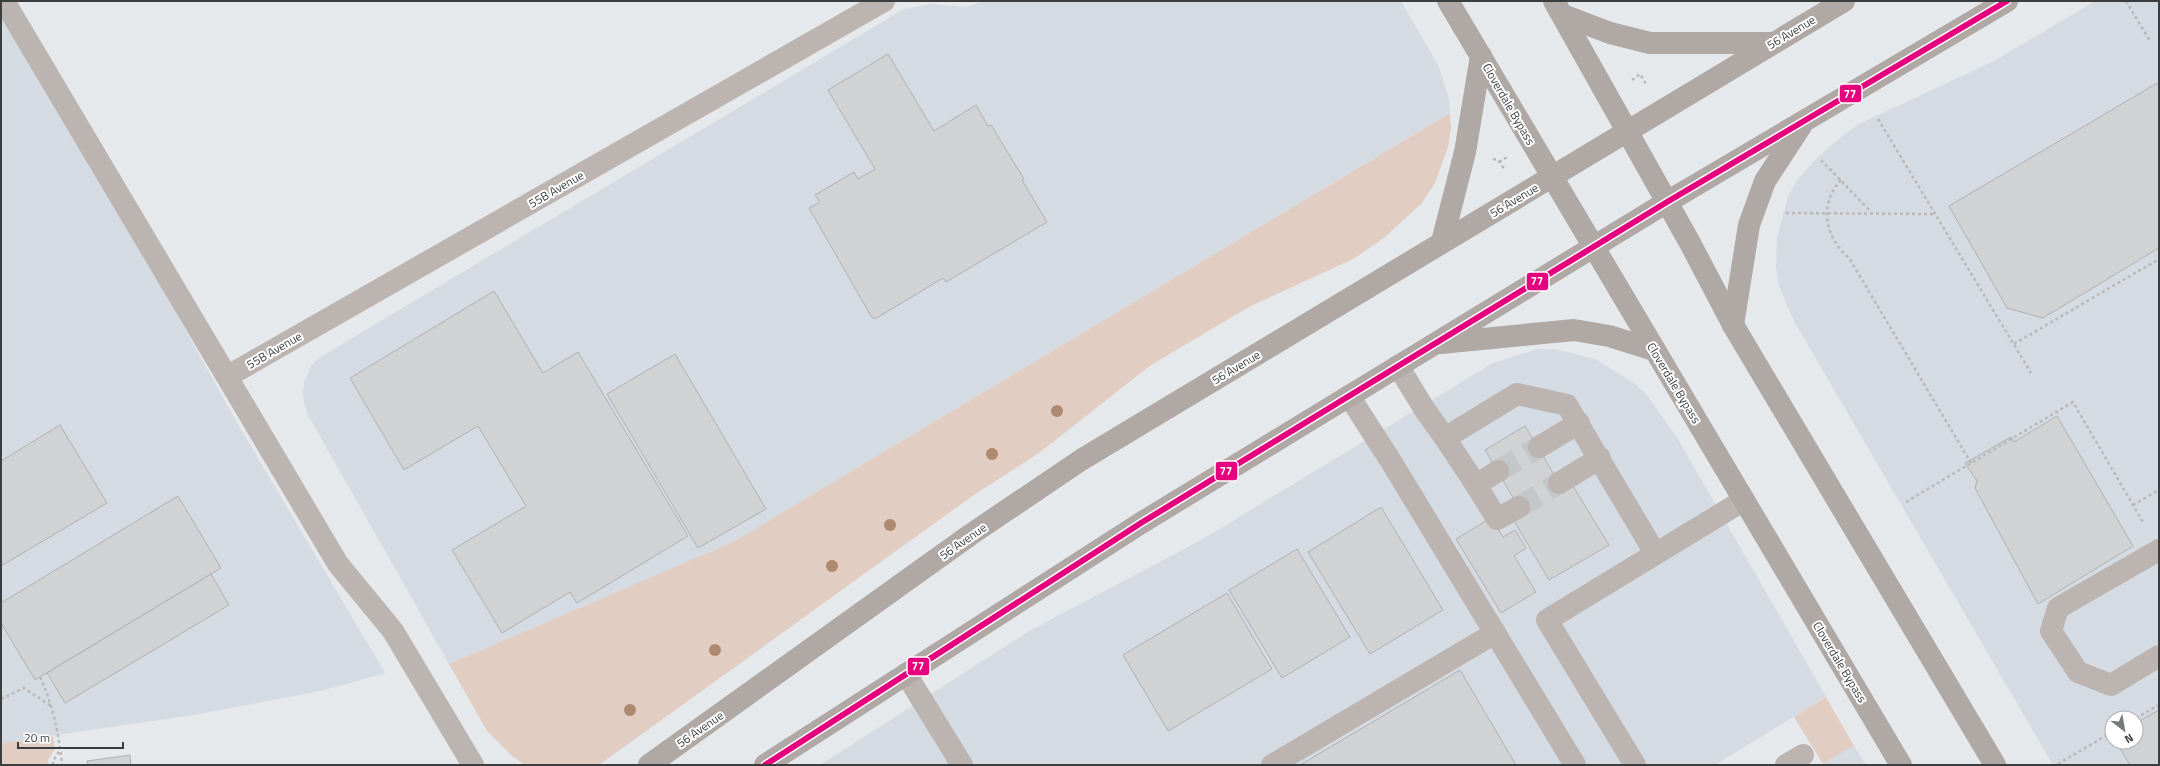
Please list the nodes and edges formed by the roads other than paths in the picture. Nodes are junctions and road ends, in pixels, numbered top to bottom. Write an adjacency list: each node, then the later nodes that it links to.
1 (4, 1): 19 (street)
2 (884, 1): 19 (street, 55B Avenue)
3 (1448, 1): 8 (highway, Cloverdale Bypass)
4 (1844, 1): 7 (highway, 56 Avenue)
5 (2007, 1): 9 (highway)
6 (1558, 8): 7 (highway); 10 (highway)
7 (1773, 43): 10 (highway, 56 Avenue)
8 (1481, 56): 11 (highway, Cloverdale Bypass); 13 (highway)
9 (1802, 123): 12 (highway); 15 (highway)
10 (1628, 132): 11 (highway, 56 Avenue); 12 (highway)
11 (1552, 177): 13 (highway, 56 Avenue); 14 (highway, Cloverdale Bypass)
12 (1667, 202): 14 (highway); 15 (highway)
13 (1442, 242): 36 (highway, 56 Avenue)
14 (1594, 247): 16 (highway); 17 (highway, Cloverdale Bypass)
15 (1733, 325): 43 (highway)
16 (1436, 343): 17 (highway); 18 (highway)
17 (1654, 350): 28 (highway, Cloverdale Bypass)
18 (1398, 366): 20 (highway); 22 (street)
19 (228, 376): 35 (street)
20 (1349, 396): 32 (street); 34 (highway)
21 (1579, 424): 22 (street); 23 (street); 24 (street)
22 (1445, 438): 27 (street)
23 (1539, 448)
24 (1600, 458): 26 (street); 31 (street)
25 (1498, 471): 27 (street)
26 (1558, 483)
27 (1476, 485): 29 (street)
28 (1744, 500): 31 (street); 42 (highway, Cloverdale Bypass)
29 (1519, 507)
30 (2159, 550): 33 (street)
31 (1655, 553): 41 (street)
32 (1495, 633): 39 (street); 40 (street)
33 (2159, 656)
34 (906, 674): 37 (highway); 38 (street)
35 (473, 765)
36 (649, 765)
37 (765, 765)
38 (962, 765)
39 (1272, 765)
40 (1575, 765)
41 (1636, 765)
42 (1901, 765)
43 (1995, 765)

